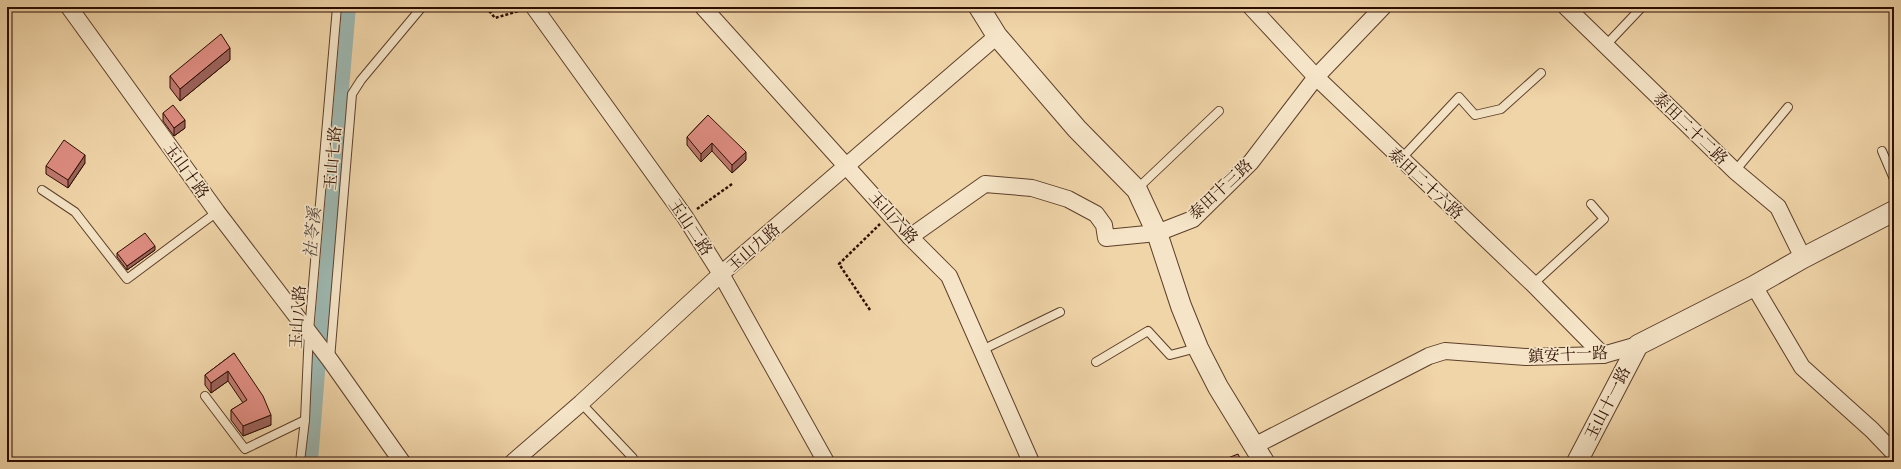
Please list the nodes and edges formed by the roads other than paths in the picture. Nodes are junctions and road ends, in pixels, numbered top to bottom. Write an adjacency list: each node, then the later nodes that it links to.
1 (69, 7): 26 (street, 玉山十路)
2 (337, 7): 34 (lane, 玉山八路)
3 (422, 7): 39 (lane, 玉山七路)
4 (703, 7): 19 (street, 玉山六路)
5 (979, 7): 11 (street)
6 (1251, 7): 14 (street, 泰田二十六路)
7 (1383, 7): 14 (street, 泰田十三路)
8 (1566, 7): 12 (street, 泰田二十二路)
9 (1642, 7): 12 (lane)
10 (530, 8): 30 (street, 玉山二路)
11 (997, 36): 19 (street, 玉山九路); 23 (street)
12 (1606, 46): 20 (street, 泰田二十二路)
13 (1541, 73): 18 (lane)
14 (1316, 77): 18 (street, 泰田二十六路); 27 (street, 泰田十三路)
15 (1788, 107): 20 (lane)
16 (1219, 111): 23 (lane)
17 (1882, 151): 21 (lane)
18 (1401, 159): 31 (street, 泰田二十六路)
19 (846, 166): 28 (street, 玉山六路); 30 (street, 玉山九路)
20 (1735, 171): 29 (street, 泰田二十二路)
21 (1894, 179)
22 (42, 190): 26 (lane)
23 (1137, 190): 27 (street)
24 (1591, 204): 31 (lane)
25 (1894, 211): 29 (street, 鎮安十一路)
26 (217, 212): 34 (street, 玉山十路)
27 (1157, 233): 28 (street, 泰田十三路); 36 (street)
28 (910, 237): 37 (street, 玉山六路)
29 (1803, 258): 32 (street, 鎮安十一路)
30 (722, 274): 42 (street, 玉山九路); 50 (street, 玉山二路)
31 (1533, 284): 38 (street, 泰田二十六路)
32 (1754, 286): 35 (street, 鎮安十一路); 44 (street)
33 (1060, 312): 37 (lane)
34 (309, 331): 39 (street, 玉山十路); 43 (lane, 玉山八路)
35 (1638, 345): 38 (street, 鎮安十一路); 52 (street, 玉山十一路)
36 (1198, 348): 40 (lane); 45 (street)
37 (982, 350): 51 (street, 玉山六路)
38 (1603, 355): 45 (street, 鎮安十一路)
39 (330, 360): 48 (street)
40 (1096, 362)
41 (205, 396): 43 (lane)
42 (581, 403): 46 (lane); 49 (street, 玉山九路)
43 (305, 420): 47 (lane, 玉山八路)
44 (1894, 453)
45 (1259, 454)
46 (633, 458)
47 (300, 462)
48 (402, 462)
49 (512, 462)
50 (826, 462)
51 (1031, 462)
52 (1576, 462)

